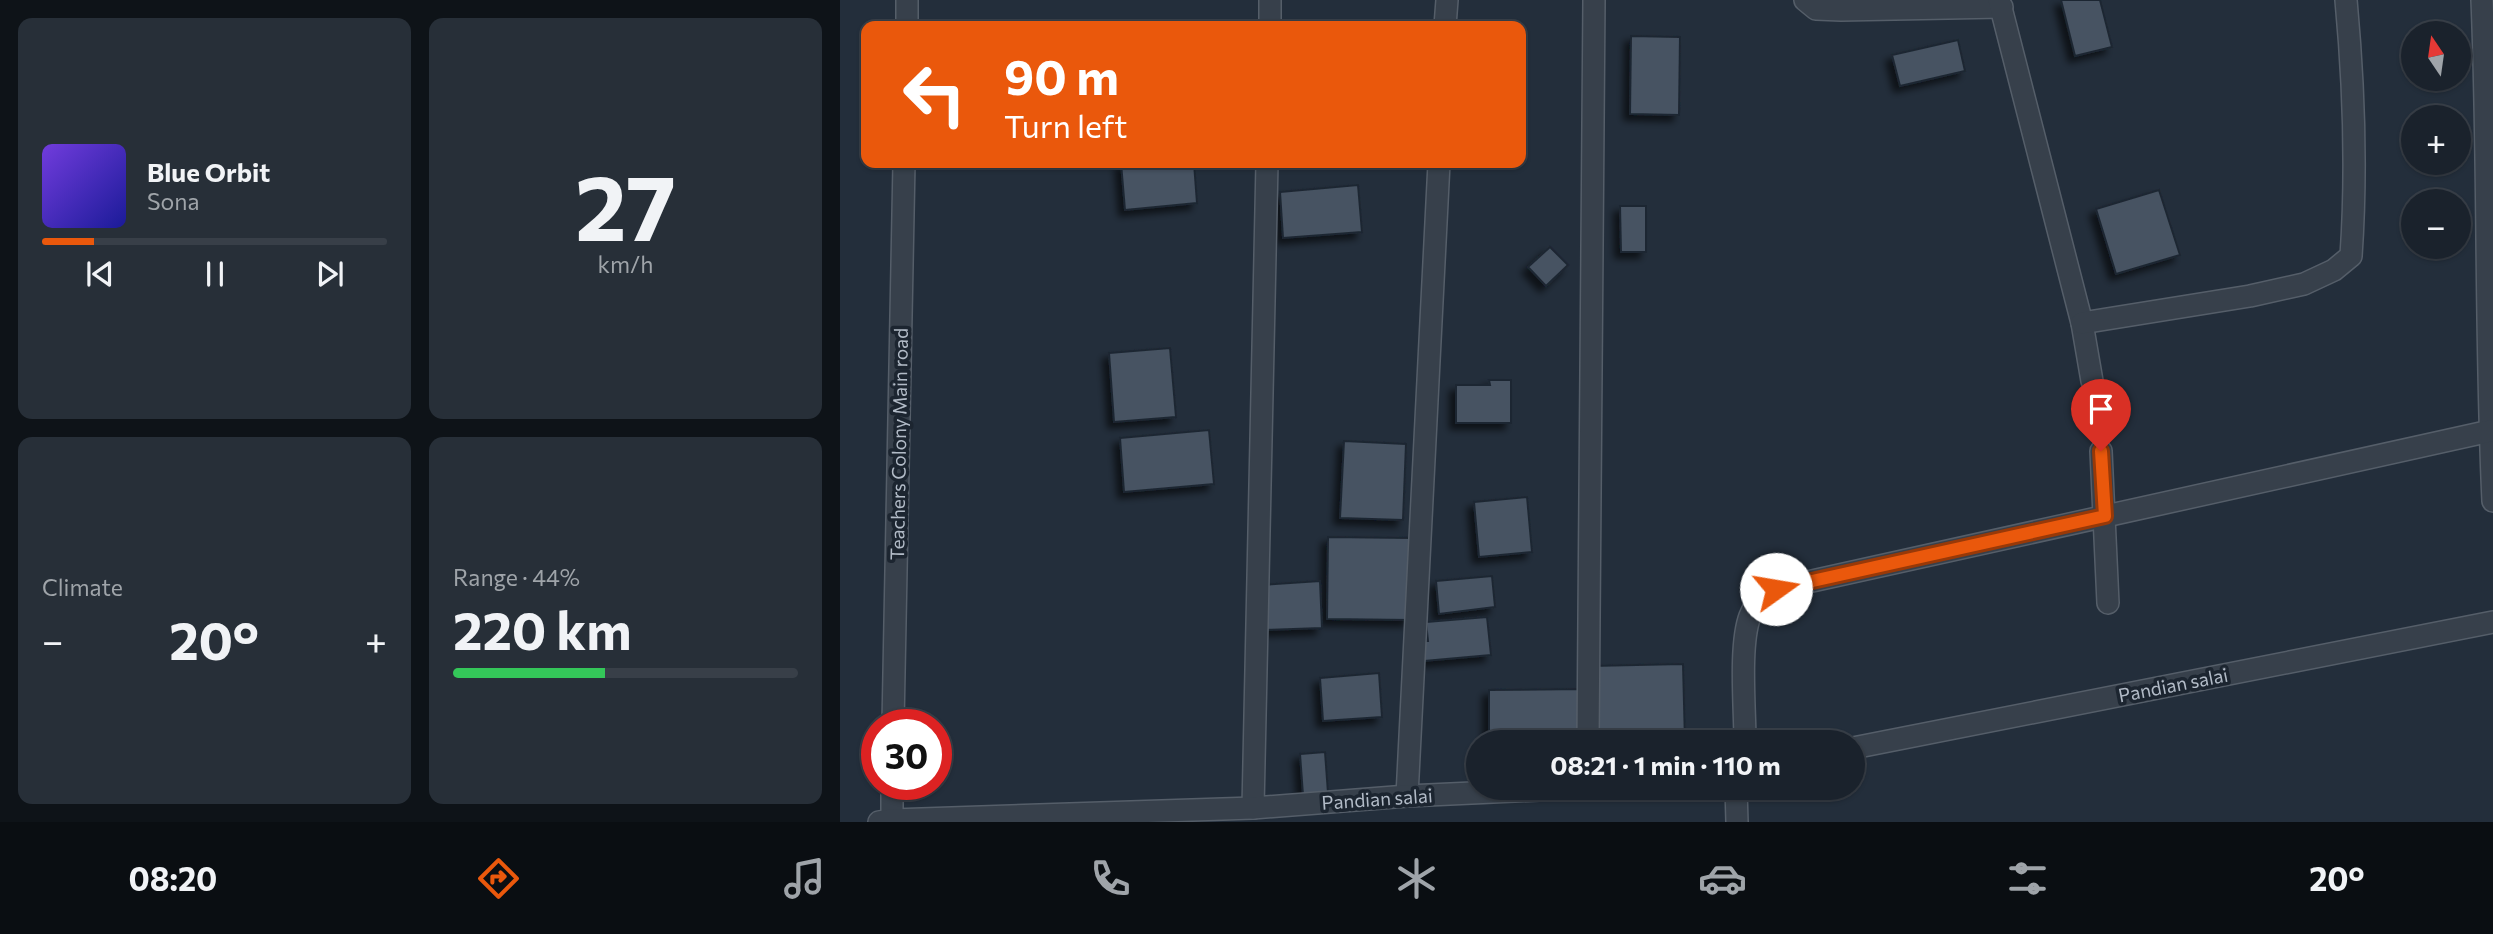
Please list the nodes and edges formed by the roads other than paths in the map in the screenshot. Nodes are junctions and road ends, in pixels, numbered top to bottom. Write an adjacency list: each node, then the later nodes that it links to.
1 (907, 0): 9 (street)
2 (1270, 0): 10 (street)
3 (1447, 0): 11 (street)
4 (1594, 0): 24 (street)
5 (1805, 0): 8 (street)
6 (2346, 0): 15 (street)
7 (2482, 0): 17 (street)
8 (2000, 4): 15 (street)
9 (906, 21)
10 (1270, 21)
11 (1445, 21)
12 (904, 168): 23 (street, Teachers Colony Main road)
13 (1267, 168): 31 (street)
14 (1438, 168): 28 (street)
15 (2082, 323): 16 (street)
16 (2092, 380)
17 (2490, 431): 19 (street); 20 (street)
18 (2101, 451): 20 (street)
19 (2493, 501)
20 (2105, 516): 21 (street); 25 (street)
21 (2108, 603)
22 (2493, 622): 26 (street, Pandian salai)
23 (893, 709)
24 (1588, 730)
25 (1745, 730)
26 (1865, 746)
27 (1466, 793): 28 (street, Pandian salai)
28 (1407, 796): 31 (street, Pandian salai)
29 (889, 800): 32 (street)
30 (1736, 800): 33 (street)
31 (1254, 808): 32 (street, Pandian salai)
32 (885, 821)
33 (1737, 822)

